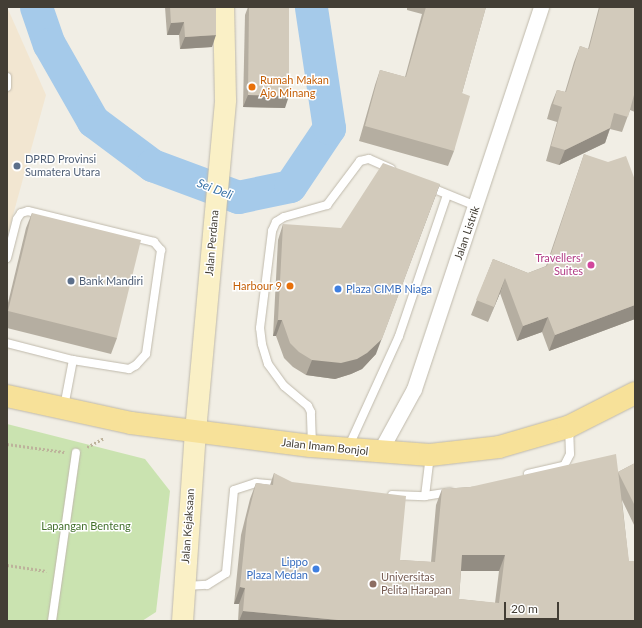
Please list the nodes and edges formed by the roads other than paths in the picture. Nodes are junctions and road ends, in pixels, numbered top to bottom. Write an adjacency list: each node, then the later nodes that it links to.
1 (223, 7): 16 (main road, Jalan Perdana)
2 (540, 7): 8 (street, Jalan Listrik)
3 (7, 77): 4 (lane)
4 (7, 87)
5 (397, 172): 17 (lane)
6 (418, 182): 7 (lane)
7 (447, 195): 8 (lane); 18 (lane)
8 (476, 206): 20 (street, Jalan Listrik)
9 (7, 258): 11 (lane)
10 (7, 343): 11 (lane)
11 (73, 360): 14 (lane)
12 (635, 393): 15 (main road, Jalan Imam Bonjol)
13 (7, 396): 14 (main road, Jalan Imam Bonjol)
14 (63, 409): 16 (main road, Jalan Imam Bonjol)
15 (568, 427): 21 (main road, Jalan Imam Bonjol); 22 (lane)
16 (195, 431): 17 (main road, Jalan Imam Bonjol); 27 (main road, Jalan Kejaksaan)
17 (312, 446): 18 (main road, Jalan Imam Bonjol)
18 (347, 450): 20 (main road, Jalan Imam Bonjol)
19 (76, 453): 28 (lane)
20 (379, 453): 21 (main road, Jalan Imam Bonjol)
21 (430, 455): 26 (lane)
22 (518, 476)
23 (293, 486): 27 (lane)
24 (457, 490): 26 (lane)
25 (379, 494): 26 (lane)
26 (425, 496)
27 (184, 586): 29 (main road, Jalan Kejaksaan)
28 (52, 621)
29 (182, 621)

